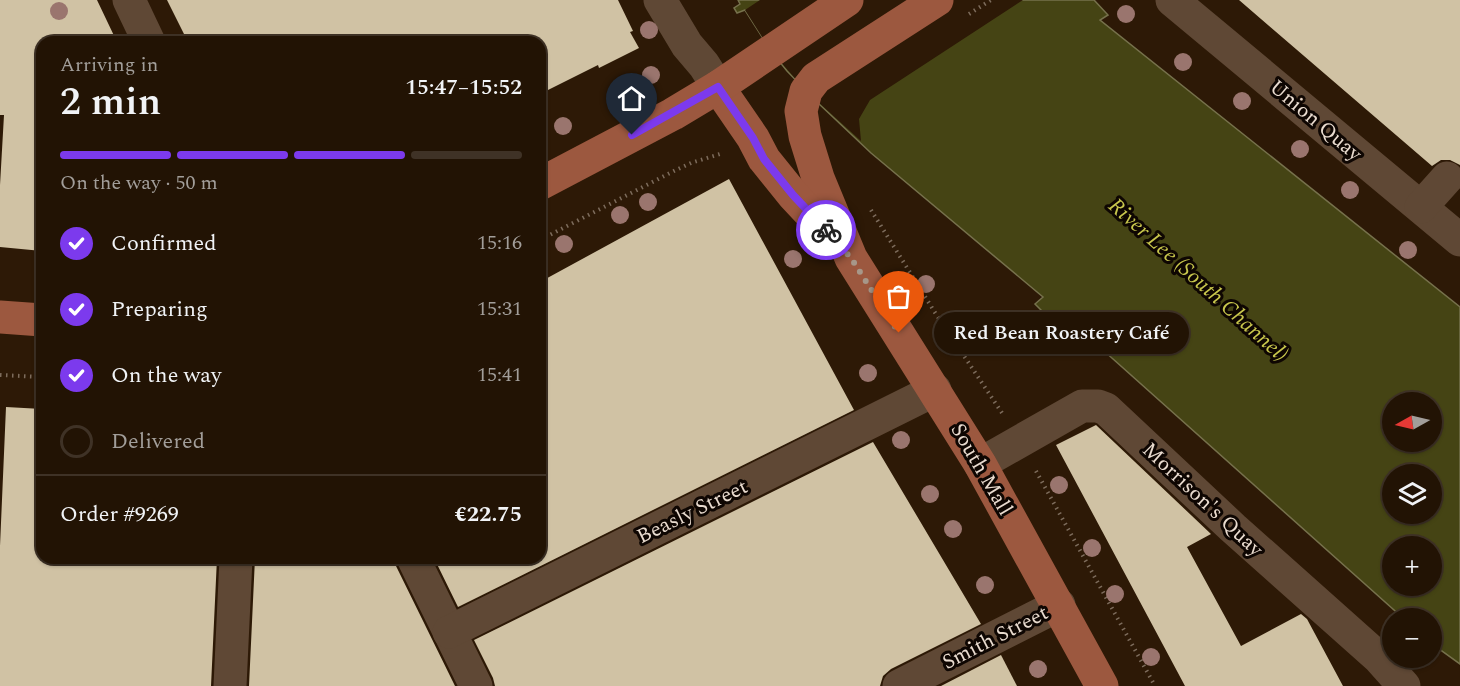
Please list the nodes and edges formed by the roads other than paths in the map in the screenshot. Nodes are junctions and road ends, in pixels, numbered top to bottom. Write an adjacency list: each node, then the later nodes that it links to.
1 (129, 0): 6 (street)
2 (660, 0): 7 (street)
3 (847, 0): 7 (main road)
4 (937, 0): 12 (main road, South Mall)
5 (1173, 0): 10 (street, Union Quay)
6 (146, 36)
7 (718, 87): 9 (main road); 12 (main road, South Mall)
8 (1447, 178): 10 (street)
9 (546, 181)
10 (1421, 207): 11 (street, Union Quay)
11 (1460, 240)
12 (851, 258): 15 (main road, South Mall)
13 (0, 317): 14 (main road)
14 (36, 320)
15 (935, 390): 16 (main road, South Mall); 20 (street, Beasly Street)
16 (980, 464): 19 (main road, South Mall); 25 (street, Morrison's Quay)
17 (236, 564): 21 (street)
18 (416, 564): 20 (street)
19 (1059, 605): 23 (street, Smith Street); 24 (main road, South Mall)
20 (450, 632): 22 (street)
21 (230, 686)
22 (476, 686)
23 (899, 686)
24 (1102, 686)
25 (1404, 686)

